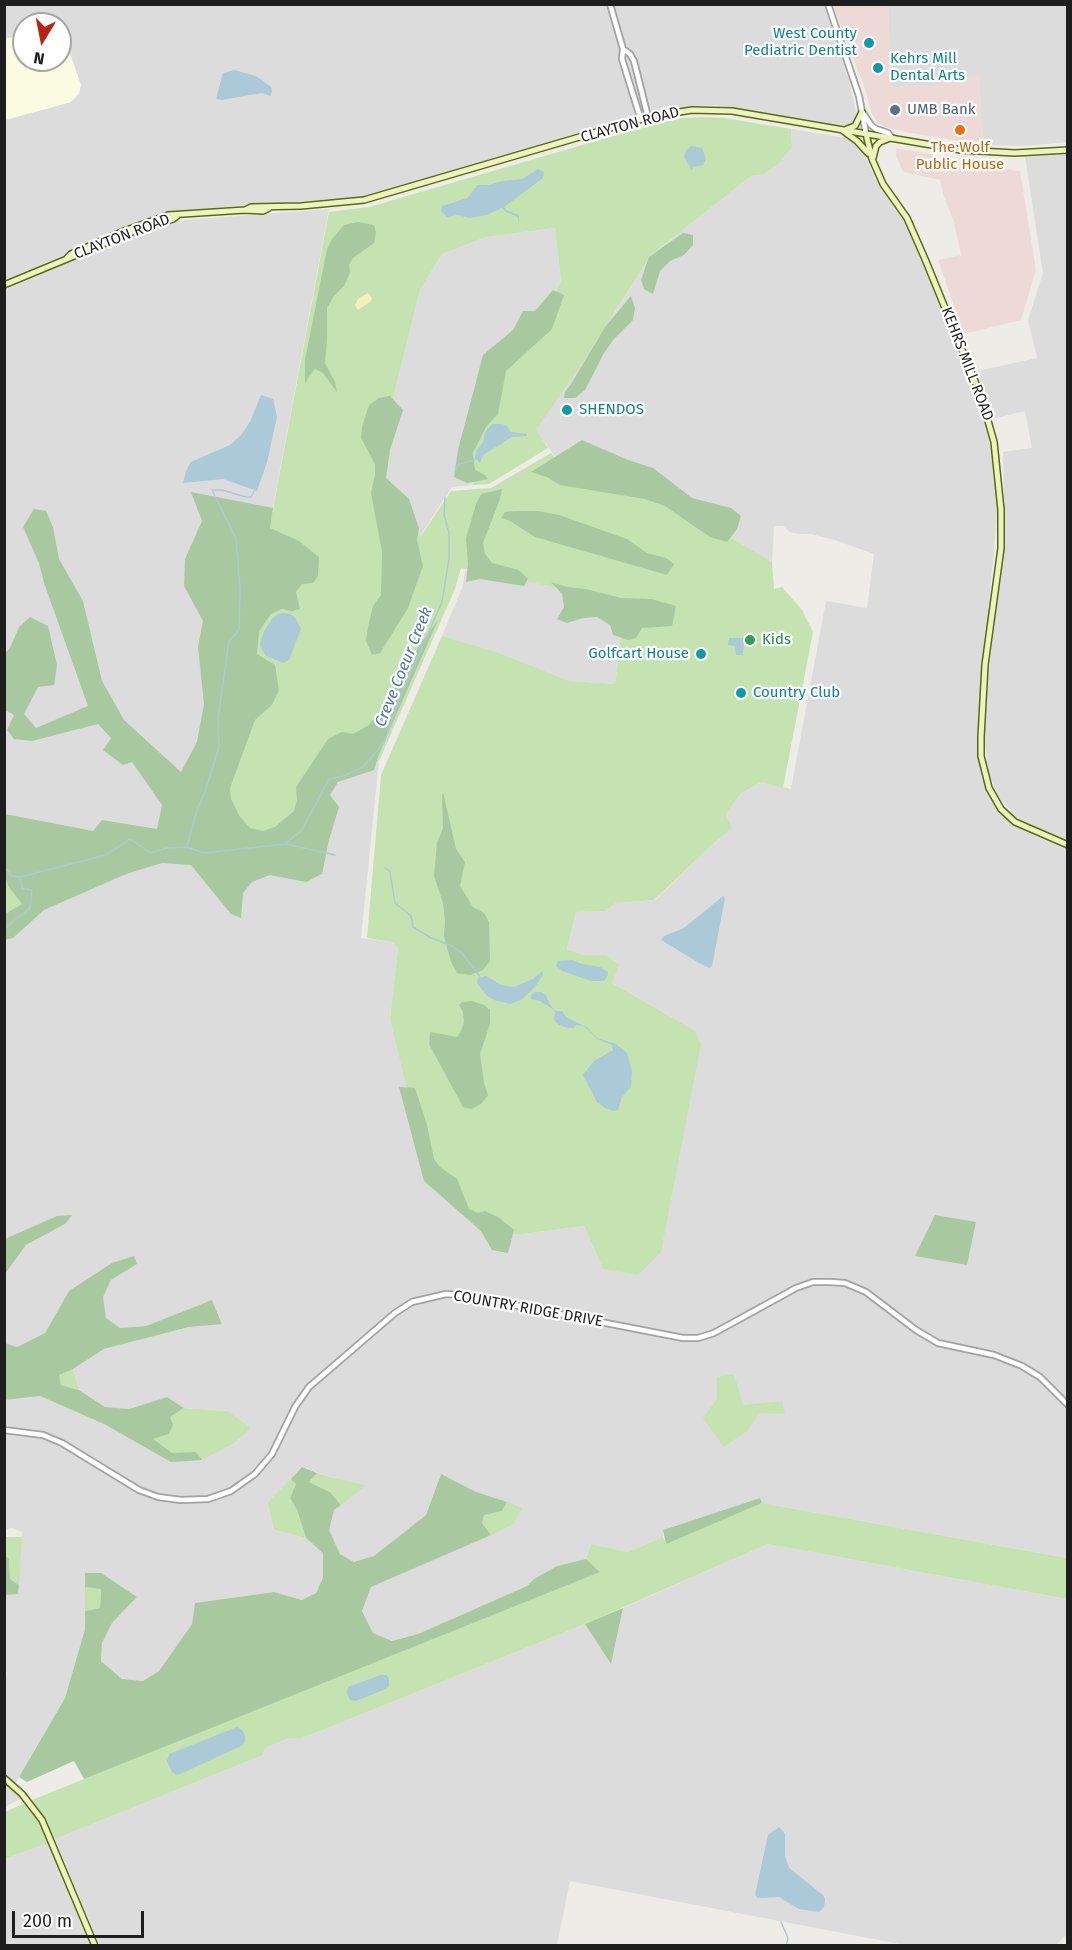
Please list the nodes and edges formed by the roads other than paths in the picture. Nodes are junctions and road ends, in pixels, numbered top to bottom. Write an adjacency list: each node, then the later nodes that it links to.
1 (610, 4): 3 (street)
2 (828, 4): 4 (street, KEHRS MILL ROAD)
3 (623, 49): 5 (street); 6 (street)
4 (862, 111): 7 (main road); 8 (street, KEHRS MILL ROAD); 9 (street)
5 (648, 117): 6 (main road, CLAYTON ROAD); 7 (main road, CLAYTON ROAD)
6 (641, 120): 12 (main road, CLAYTON ROAD)
7 (841, 129): 8 (main road, CLAYTON ROAD); 11 (main road)
8 (866, 134): 9 (main road, CLAYTON ROAD); 11 (main road, KEHRS MILL ROAD)
9 (891, 138): 10 (main road, CLAYTON ROAD); 11 (main road)
10 (1068, 150)
11 (872, 159): 13 (main road, KEHRS MILL ROAD)
12 (4, 285)
13 (1068, 845)
14 (1068, 1405): 15 (street, COUNTRY RIDGE DRIVE)
15 (4, 1430)
16 (4, 1778): 17 (main road)
17 (95, 1946)

